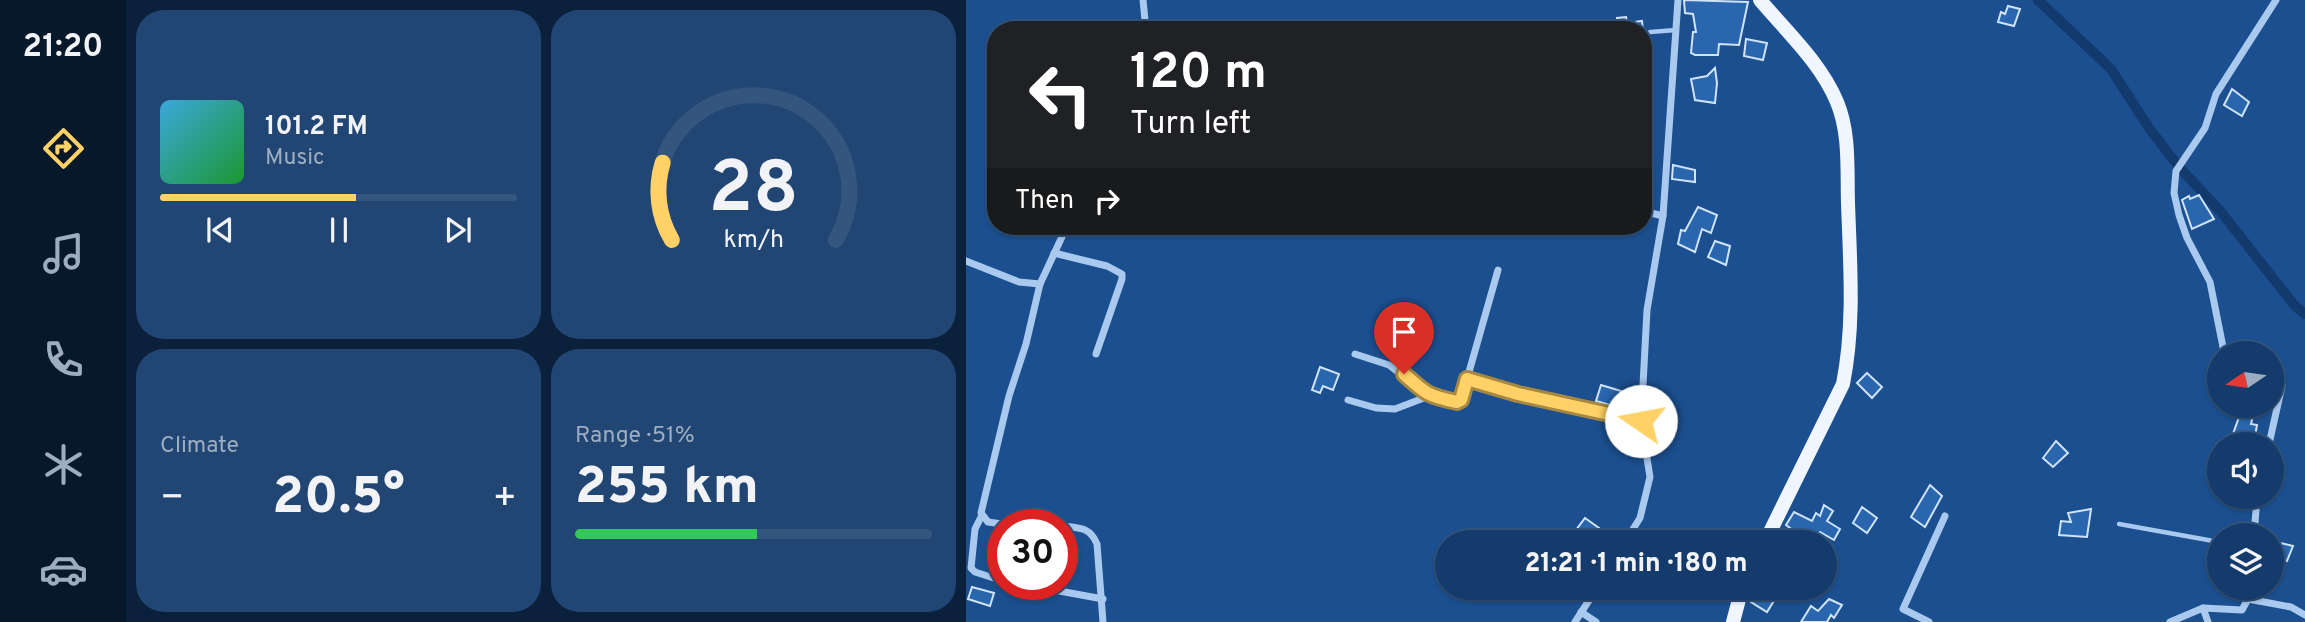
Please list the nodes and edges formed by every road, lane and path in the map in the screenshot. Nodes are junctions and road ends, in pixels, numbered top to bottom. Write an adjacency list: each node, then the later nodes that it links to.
1 (1143, 0): 5 (street)
2 (1678, 0): 6 (street)
3 (1760, 0): 28 (main road)
4 (2276, 0): 15 (street)
5 (1145, 21)
6 (1677, 30): 7 (lane); 9 (street)
7 (1652, 32)
8 (1652, 213): 9 (street)
9 (1663, 216): 21 (street)
10 (1063, 235): 11 (street)
11 (1054, 253): 14 (street); 16 (street)
12 (966, 261): 14 (street)
13 (1498, 270): 18 (street)
14 (1040, 284): 22 (street)
15 (2222, 341)
16 (1096, 354)
17 (1355, 354): 19 (street)
18 (1467, 379): 19 (street); 21 (street)
19 (1429, 396): 20 (street)
20 (1348, 400)
21 (1641, 421): 27 (street)
22 (982, 515): 24 (street); 30 (street)
23 (1945, 516): 44 (street)
24 (987, 521)
25 (2119, 524): 29 (lane)
26 (1078, 527): 32 (street)
27 (1633, 530)
28 (1771, 530)
29 (2207, 540)
30 (987, 576)
31 (1078, 594): 32 (street)
32 (1103, 599): 40 (street)
33 (1589, 600): 38 (street)
34 (1739, 600): 43 (main road)
35 (2247, 600): 37 (street)
36 (2253, 600): 39 (street)
37 (2203, 608): 45 (street); 46 (street)
38 (1581, 612): 41 (street); 42 (street)
39 (2305, 615)
40 (1103, 622)
41 (1575, 622)
42 (1596, 622)
43 (1733, 622)
44 (1929, 622)
45 (2170, 622)
46 (2208, 622)

